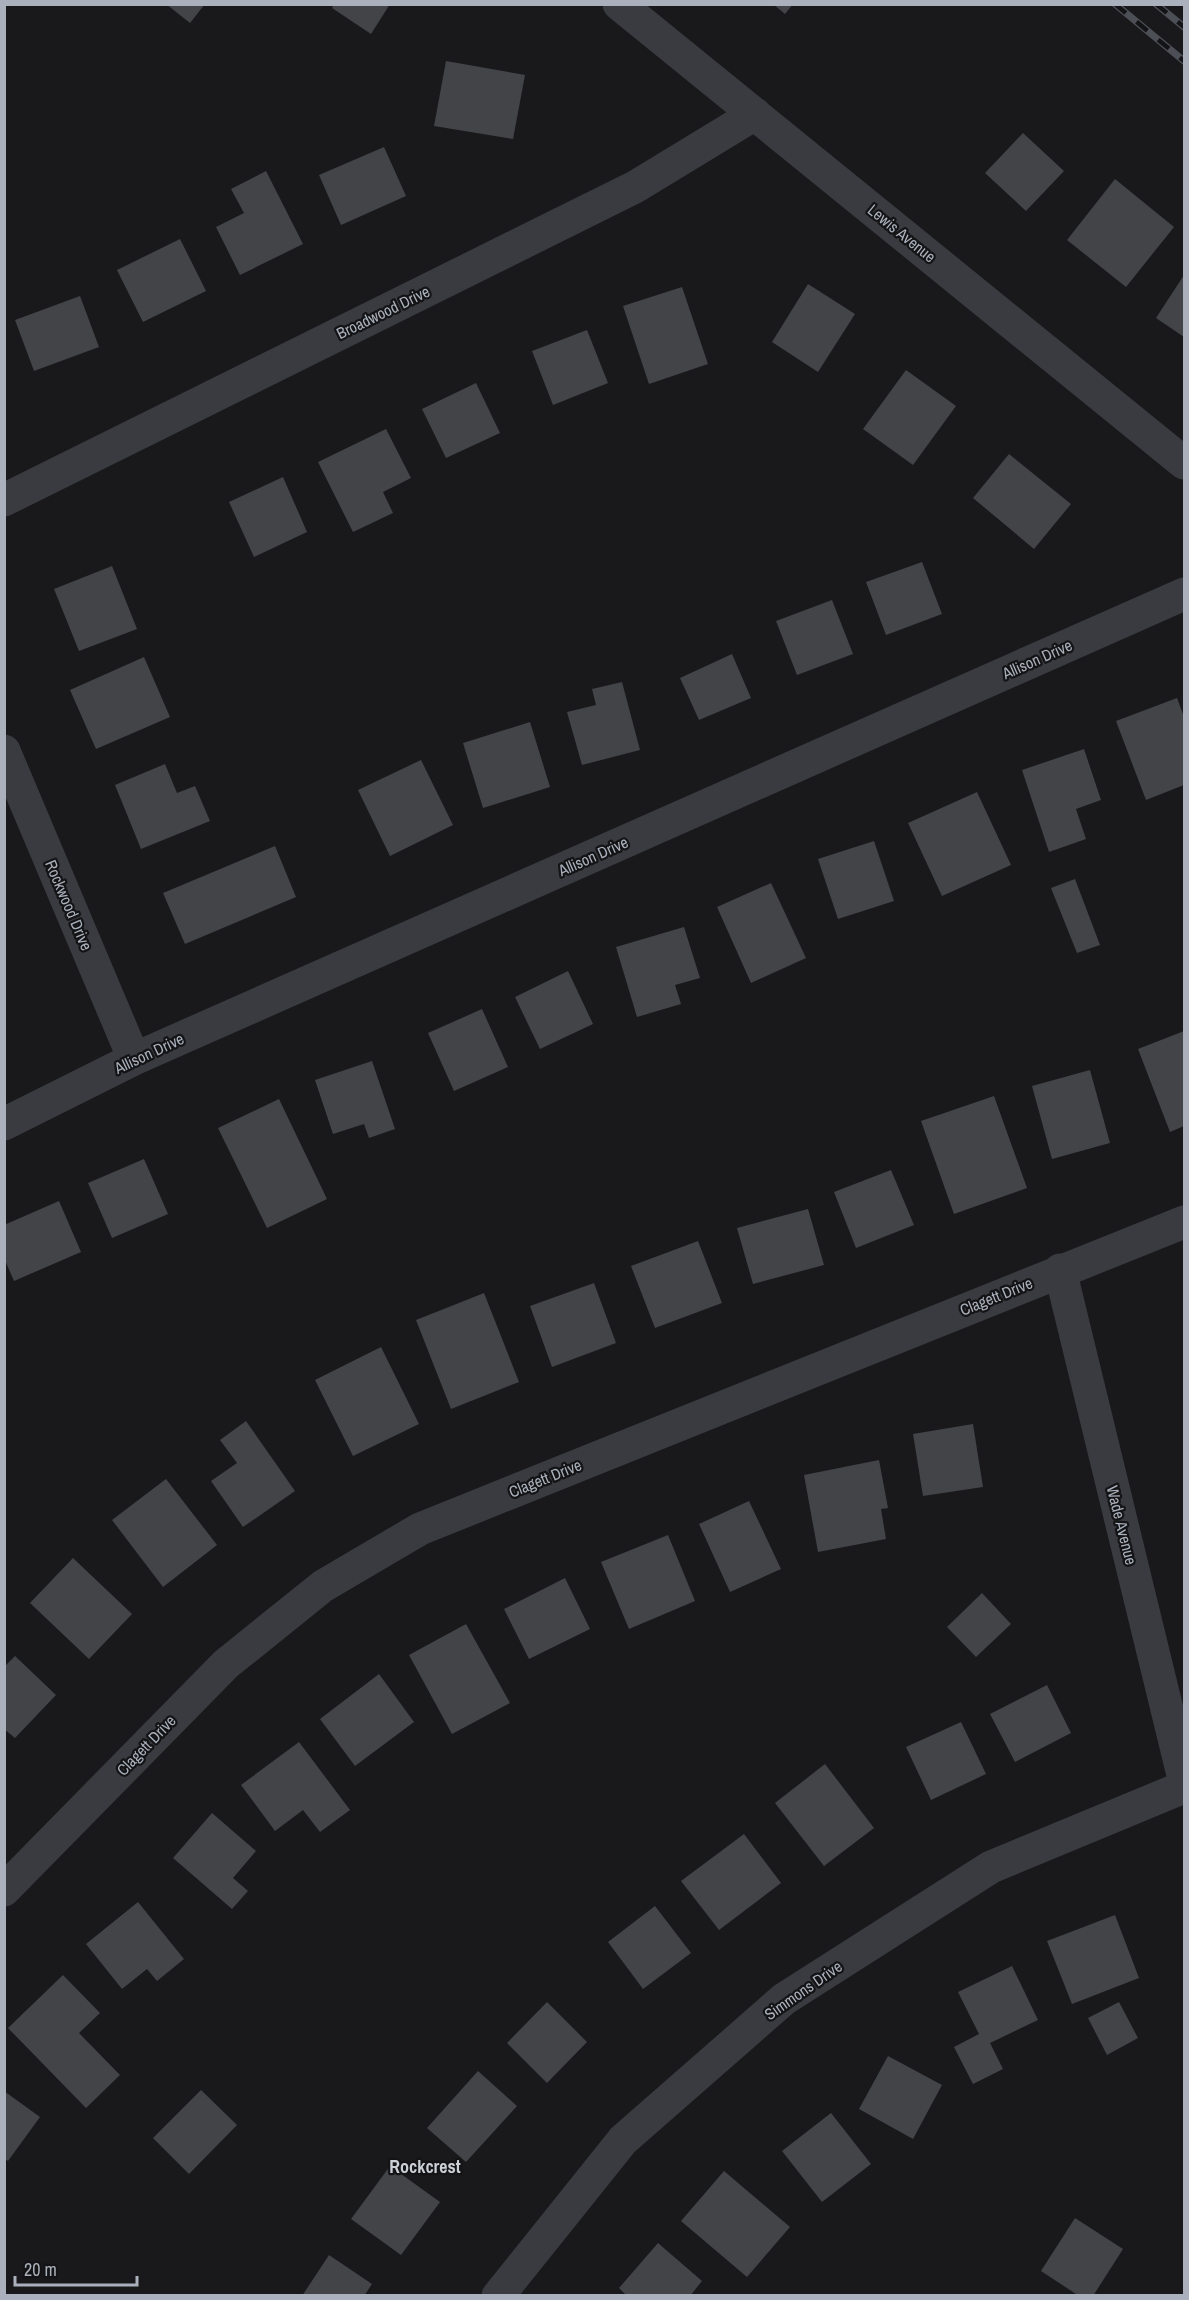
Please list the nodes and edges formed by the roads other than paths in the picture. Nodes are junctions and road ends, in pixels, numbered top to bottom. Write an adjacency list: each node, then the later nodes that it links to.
1 (619, 4): 2 (street, Lewis Avenue)
2 (755, 114): 3 (street, Lewis Avenue); 4 (street, Broadwood Drive)
3 (1185, 463)
4 (4, 500)
5 (1185, 594): 7 (street, Allison Drive)
6 (4, 751): 7 (street, Rockwood Drive)
7 (134, 1059): 8 (street, Allison Drive)
8 (4, 1124)
9 (1185, 1222): 10 (street, Clagett Drive)
10 (1060, 1270): 11 (street, Wade Avenue); 13 (street, Clagett Drive)
11 (1185, 1779)
12 (1185, 1787): 14 (street, Simmons Drive)
13 (4, 1890)
14 (498, 2295)

